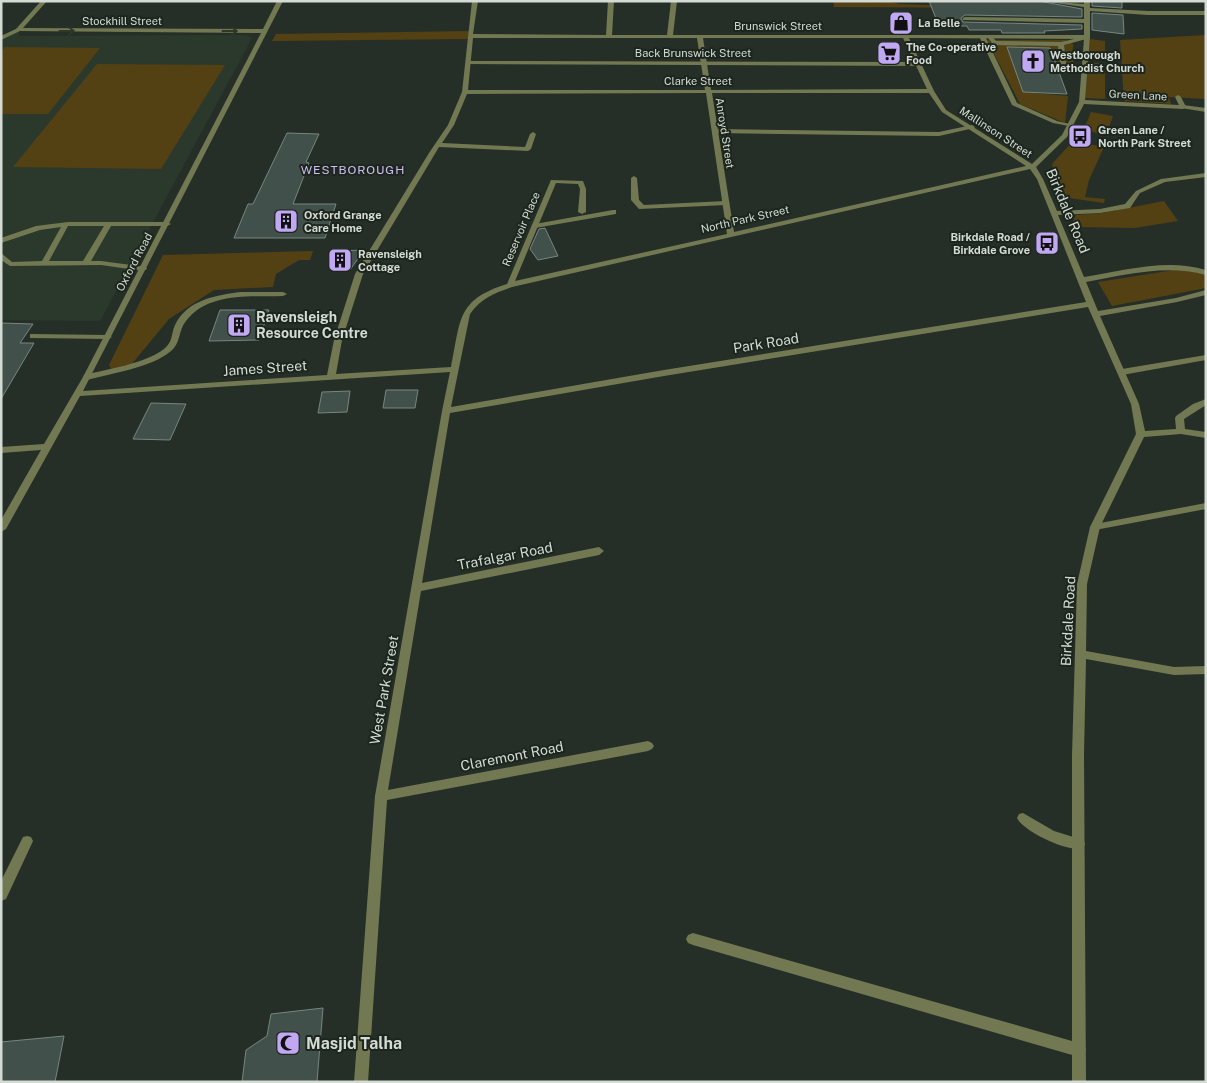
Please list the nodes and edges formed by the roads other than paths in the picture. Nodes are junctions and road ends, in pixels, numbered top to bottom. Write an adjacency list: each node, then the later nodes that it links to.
1 (44, 1): 11 (street)
2 (280, 1): 12 (street, Oxford Road)
3 (475, 1): 13 (street)
4 (611, 1): 14 (street)
5 (674, 1): 15 (street)
6 (1044, 1): 7 (street)
7 (1087, 5): 8 (street); 10 (street)
8 (1206, 13)
9 (965, 19): 10 (street)
10 (1087, 21): 19 (street)
11 (18, 30): 12 (street, Stockhill Street, one-way to 12); 20 (street)
12 (264, 31): 47 (street, Oxford Road)
13 (470, 36): 14 (street, Brunswick Street); 22 (street)
14 (609, 36): 15 (street, Brunswick Street)
15 (670, 36): 16 (street, Brunswick Street)
16 (700, 36): 17 (street, Brunswick Street); 23 (street, Anroyd Street)
17 (905, 36): 18 (street, Brunswick Street); 24 (street, Mallinson Street)
18 (985, 36): 19 (street, Brunswick Street); 21 (street); 33 (street)
19 (1087, 37): 21 (street); 30 (street)
20 (1, 38)
21 (1062, 44): 25 (street)
22 (468, 62): 23 (street, Back Brunswick Street); 28 (street)
23 (704, 63): 24 (street, Back Brunswick Street); 26 (street, Anroyd Street)
24 (918, 64): 27 (street, Mallinson Street)
25 (1064, 72)
26 (709, 91): 27 (street, Clarke Street); 28 (street, Clarke Street); 35 (street, Anroyd Street)
27 (931, 91): 34 (street, Mallinson Street)
28 (464, 92): 37 (street)
29 (1178, 97): 31 (street, Green Lane)
30 (1082, 102): 31 (street, Green Lane); 33 (street)
31 (1183, 108): 32 (street)
32 (1206, 110)
33 (1072, 126): 38 (street)
34 (972, 127): 35 (street); 38 (street, Mallinson Street)
35 (715, 131): 41 (street, Anroyd Street)
36 (533, 134): 37 (street)
37 (437, 145): 68 (street)
38 (1032, 167): 44 (street, Birkdale Road); 49 (street, North Park Street)
39 (1206, 175): 44 (street)
40 (634, 178): 41 (street)
41 (726, 203): 49 (street, Anroyd Street)
42 (582, 212): 48 (street, Reservoir Place)
43 (613, 212): 48 (street)
44 (1054, 213): 56 (street, Birkdale Road)
45 (66, 224): 46 (street); 50 (street); 53 (street)
46 (108, 224): 47 (street); 52 (street)
47 (167, 224): 54 (street, Oxford Road)
48 (534, 226): 57 (street, Reservoir Place)
49 (731, 234): 57 (street, North Park Street)
50 (1, 241)
51 (1, 255): 53 (street)
52 (86, 263): 53 (street); 54 (street)
53 (44, 264)
54 (143, 269): 63 (street, Oxford Road)
55 (1206, 273): 56 (street)
56 (1082, 280): 61 (street, Birkdale Road)
57 (510, 285): 60 (street, North Park Street)
58 (1206, 292): 61 (street, Park Road)
59 (283, 294): 67 (street)
60 (470, 308): 65 (street, West Park Street)
61 (1093, 309): 66 (street, Birkdale Road); 71 (street, Park Road)
62 (33, 336): 63 (street)
63 (108, 337): 67 (street, Oxford Road)
64 (1206, 357): 66 (street)
65 (455, 369): 68 (street, James Street); 71 (street, West Park Street)
66 (1122, 372): 73 (street, Birkdale Road)
67 (86, 377): 69 (street, Oxford Road)
68 (331, 377): 69 (street, James Street)
69 (78, 394): 75 (street, Oxford Road)
70 (1206, 402): 72 (street)
71 (446, 412): 81 (street, West Park Street)
72 (1181, 431): 73 (street); 74 (street)
73 (1141, 434): 78 (street, Birkdale Road)
74 (1206, 436)
75 (48, 447): 76 (street); 79 (street, Oxford Road)
76 (1, 450)
77 (1206, 506): 78 (street)
78 (1095, 527): 82 (street, Birkdale Road)
79 (1, 529)
80 (599, 552): 81 (street, Trafalgar Road)
81 (416, 588): 85 (street, West Park Street)
82 (1080, 654): 83 (street); 88 (street, Birkdale Road)
83 (1206, 670)
84 (648, 746): 85 (street, Claremont Road)
85 (381, 796): 92 (street, West Park Street)
86 (1023, 818): 88 (street)
87 (27, 841): 89 (street)
88 (1079, 844): 91 (street, Birkdale Road)
89 (1, 895)
90 (693, 939): 91 (street)
91 (1079, 1050): 93 (street, Birkdale Road)
92 (361, 1082)
93 (1079, 1082)

